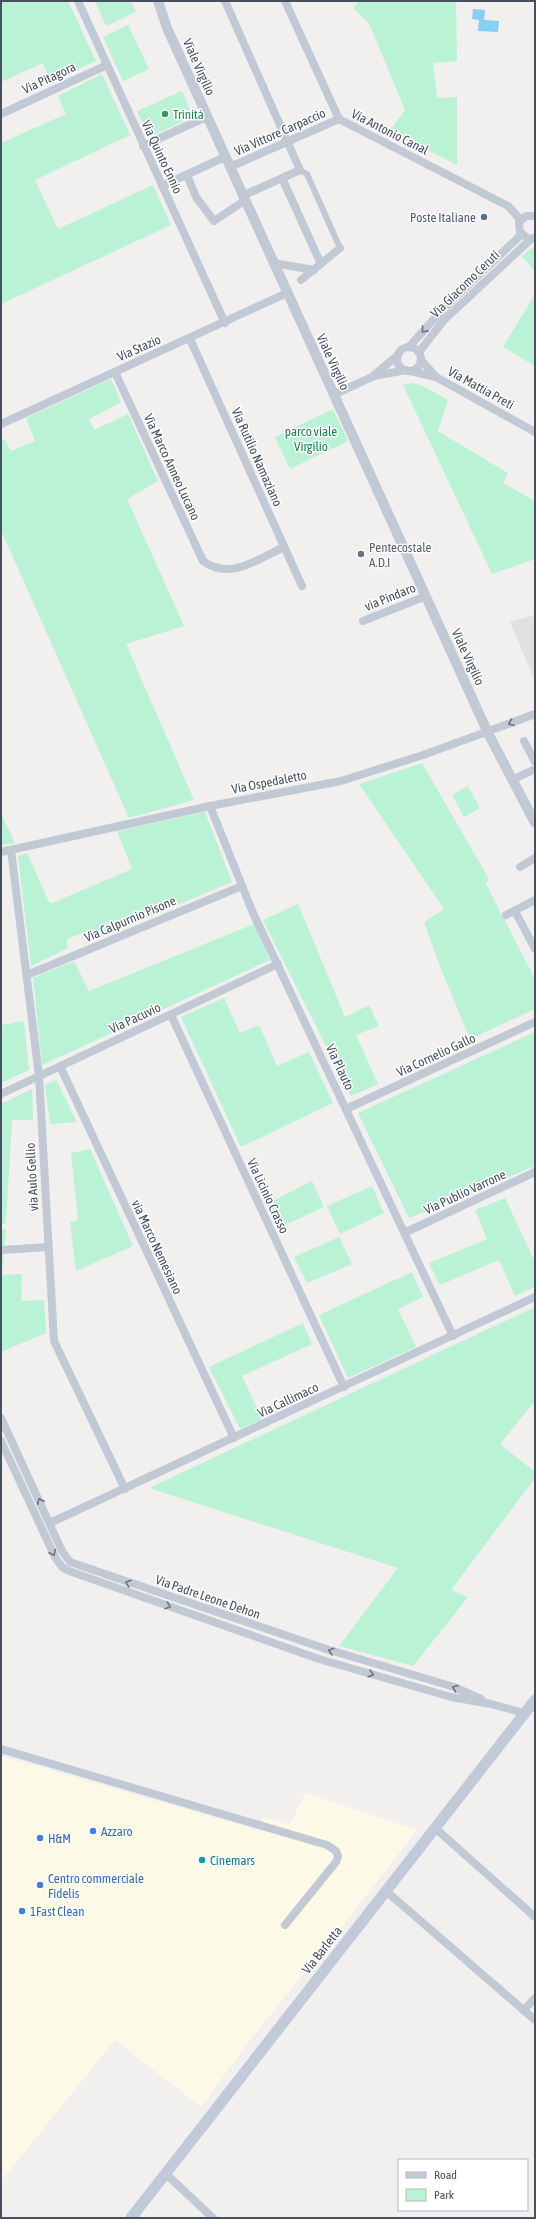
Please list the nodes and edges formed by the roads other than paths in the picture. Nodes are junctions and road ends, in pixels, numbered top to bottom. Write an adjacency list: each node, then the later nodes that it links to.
1 (78, 1): 5 (street, Via Quinto Ennio)
2 (158, 1): 7 (street, Viale Virgilio)
3 (225, 1): 9 (street)
4 (285, 1): 8 (street, Via Antonio Canal)
5 (108, 64): 6 (street, Via Pitagora); 10 (street, Via Quinto Ennio)
6 (1, 114)
7 (206, 117): 10 (street); 11 (street, Viale Virgilio)
8 (339, 119): 9 (street, Via Vittore Carpaccio); 19 (street, Via Antonio Canal)
9 (288, 142): 12 (street, Via Vittore Carpaccio); 13 (street)
10 (143, 146): 16 (street, Via Quinto Ennio)
11 (225, 156): 12 (street, Viale Virgilio); 14 (street)
12 (230, 167): 17 (street, Viale Virgilio)
13 (300, 170): 15 (street); 22 (street)
14 (186, 175): 16 (street); 17 (street)
15 (282, 178): 17 (street); 24 (street)
16 (162, 186): 28 (street, Via Quinto Ennio)
17 (243, 198): 23 (street, Viale Virgilio)
18 (535, 216): 19 (street)
19 (521, 220): 20 (street)
20 (522, 234): 21 (street, Via Giacomo Ceruti); 30 (street, Via Giacomo Ceruti, one-way to 30)
21 (534, 237): 32 (street, Via Giacomo Ceruti)
22 (340, 248): 24 (street)
23 (273, 263): 25 (street); 27 (street, Viale Virgilio)
24 (321, 264): 25 (street)
25 (314, 270): 26 (street)
26 (301, 280)
27 (287, 293): 28 (street, Via Stazio); 37 (street, Viale Virgilio)
28 (225, 323): 29 (street, Via Stazio)
29 (190, 339): 34 (street, Via Stazio); 40 (street, Via Rutilio Namaziano)
30 (409, 346): 31 (street); 32 (street)
31 (398, 355): 33 (street); 35 (street)
32 (420, 356): 33 (street); 36 (street, Via Mattia Preti)
33 (408, 371): 35 (street); 36 (street, Via Mattia Preti)
34 (115, 372): 38 (street, Via Stazio); 40 (street, Via Marco Anneo Lucano)
35 (374, 376): 37 (street)
36 (436, 377): 39 (street, Via Mattia Preti)
37 (333, 395): 42 (street, Viale Virgilio)
38 (1, 424)
39 (535, 432)
40 (284, 546): 41 (street, Via Rutilio Namaziano)
41 (302, 586)
42 (426, 596): 43 (street, via Pindaro); 45 (street, Viale Virgilio)
43 (363, 621)
44 (535, 714): 45 (street, Via Ospedaletto, one-way to 45)
45 (488, 733): 49 (street, Viale Virgilio); 50 (street, Via Ospedaletto)
46 (524, 741): 47 (street)
47 (535, 762)
48 (535, 769): 49 (street)
49 (512, 780): 51 (street, Viale Virgilio)
50 (210, 806): 53 (street, Via Ospedaletto); 57 (street, Via Plauto)
51 (532, 811): 52 (street, Viale Virgilio)
52 (535, 823)
53 (11, 850): 54 (street, Via Ospedaletto); 63 (street, via Aulo Gellio)
54 (1, 852)
55 (535, 858): 56 (street)
56 (520, 867)
57 (242, 886): 62 (street, Via Plauto); 63 (street, Via Calpurnio Pisone)
58 (535, 900): 59 (street)
59 (515, 911): 60 (street); 61 (street)
60 (506, 915)
61 (535, 949)
62 (278, 964): 64 (street, Via Pacuvio); 69 (street, Via Plauto)
63 (27, 975): 67 (street, via Aulo Gellio)
64 (171, 1015): 66 (street, Via Pacuvio); 76 (street, Via Licinio Crasso)
65 (535, 1022): 69 (street, Via Cornelio Gallo)
66 (60, 1066): 67 (street, Via Pacuvio); 78 (street, via Marco Nemesiano)
67 (39, 1076): 68 (street, Via Pacuvio); 72 (street, via Aulo Gellio)
68 (1, 1094)
69 (346, 1109): 71 (street, Via Plauto)
70 (535, 1172): 71 (street, Via Publio Varrone)
71 (404, 1233): 75 (street, Via Plauto)
72 (48, 1247): 73 (street); 80 (street, via Aulo Gellio)
73 (1, 1250)
74 (535, 1297): 75 (street, Via Callimaco)
75 (452, 1336): 76 (street, Via Callimaco)
76 (344, 1387): 78 (street, Via Callimaco)
77 (1, 1418): 81 (street, Via Padre Leone Dehon, one-way to 77)
78 (234, 1438): 80 (street, Via Callimaco)
79 (1, 1441): 83 (street, Via Padre Leone Dehon, one-way to 83)
80 (125, 1489): 81 (street, Via Callimaco)
81 (50, 1523): 83 (street, Via Padre Leone Dehon, one-way to 81)
82 (535, 1700): 84 (main road, Via Barletta)
83 (491, 1704): 84 (street, Via Padre Leone Dehon)
84 (524, 1713): 86 (main road, Via Barletta)
85 (1, 1749): 89 (street)
86 (435, 1828): 87 (main road, Via Barletta); 88 (street)
87 (386, 1891): 91 (street); 93 (main road, Via Barletta)
88 (535, 1917)
89 (285, 1925)
90 (535, 1998): 91 (street)
91 (524, 2010): 92 (street)
92 (535, 2020)
93 (166, 2174): 94 (main road, Via Barletta); 95 (street)
94 (134, 2216)
95 (213, 2218)

